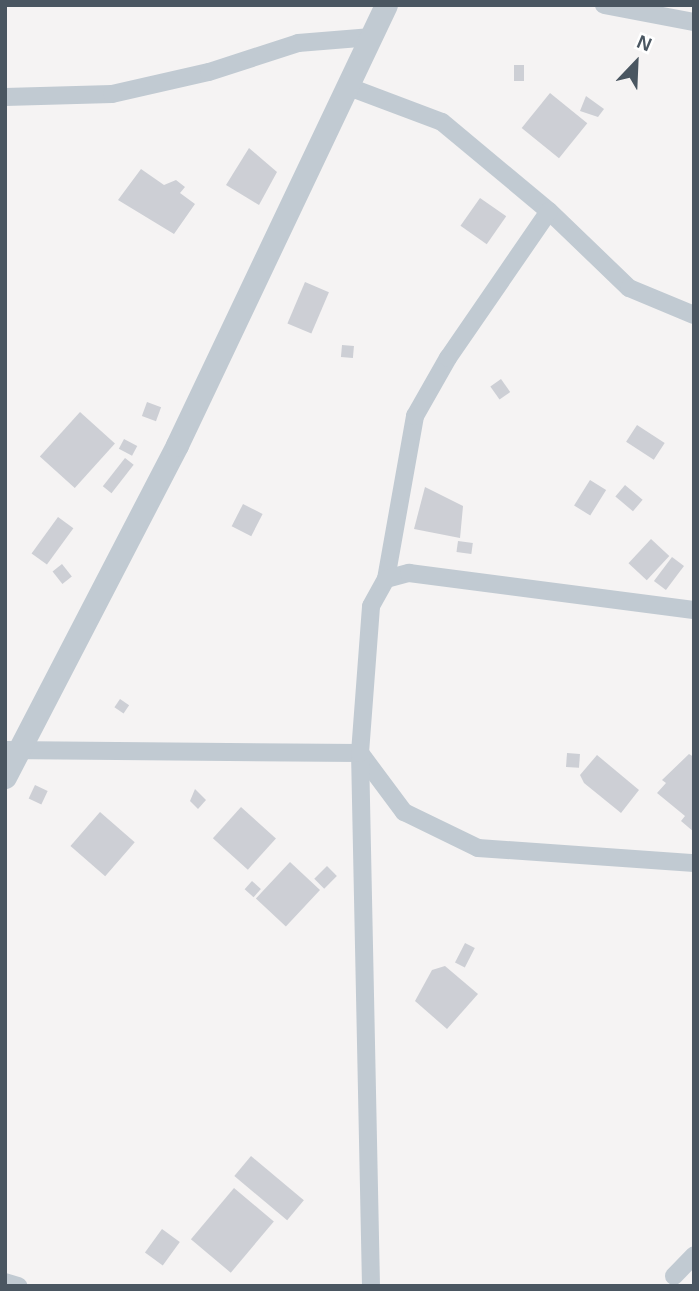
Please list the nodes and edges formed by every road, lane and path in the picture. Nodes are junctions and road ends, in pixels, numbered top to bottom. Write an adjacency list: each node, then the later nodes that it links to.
1 (386, 5): 4 (street)
2 (604, 5): 3 (street)
3 (694, 22)
4 (372, 37): 5 (street); 6 (street)
5 (349, 88): 7 (street); 11 (street)
6 (5, 97)
7 (549, 211): 8 (street); 9 (street)
8 (694, 315)
9 (386, 579): 10 (street); 12 (street)
10 (694, 610)
11 (12, 750): 12 (street); 13 (street)
12 (360, 753): 14 (street); 19 (street)
13 (5, 777)
14 (694, 863)
15 (694, 1255): 16 (street)
16 (674, 1276)
17 (5, 1282): 18 (street)
18 (18, 1286)
19 (372, 1286)

